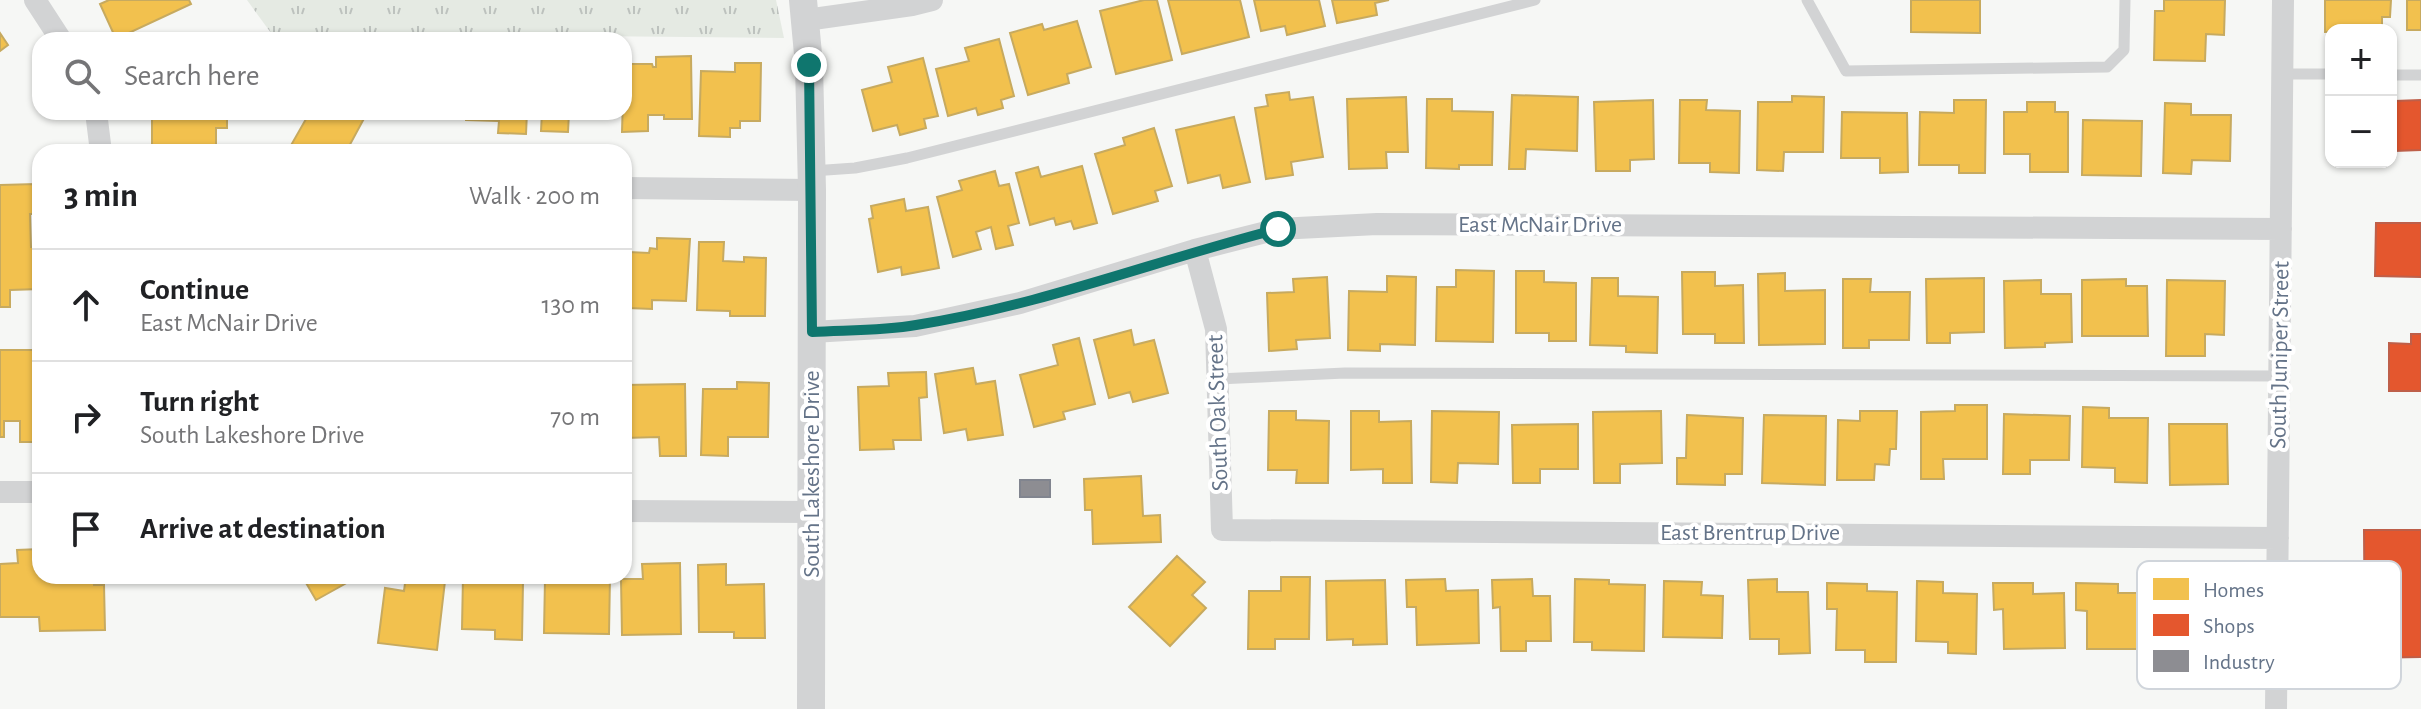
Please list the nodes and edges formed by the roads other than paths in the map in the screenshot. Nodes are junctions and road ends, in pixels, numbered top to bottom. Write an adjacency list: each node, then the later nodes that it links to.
1 (35, 0): 8 (street)
2 (932, 0): 7 (street)
3 (1535, 0): 15 (lane)
4 (1807, 0): 5 (lane)
5 (2125, 0)
6 (2283, 0): 9 (street, South Juniper Street)
7 (805, 10): 15 (street, South Lakeshore Drive)
8 (56, 32)
9 (2283, 74): 10 (lane); 17 (street, South Juniper Street)
10 (2325, 74)
11 (2397, 75): 12 (lane)
12 (2421, 75)
13 (97, 120): 14 (street)
14 (100, 144)
15 (811, 180): 16 (street); 19 (street, South Lakeshore Drive)
16 (632, 188)
17 (2281, 229): 18 (street, East McNair Drive); 20 (street, South Juniper Street)
18 (1195, 250): 19 (street, East McNair Drive); 21 (street, South Oak Street)
19 (812, 332): 25 (street, South Lakeshore Drive)
20 (2280, 376): 21 (lane); 27 (street, South Juniper Street)
21 (1218, 379): 26 (street, South Oak Street)
22 (0, 492): 23 (street)
23 (32, 492)
24 (632, 511): 25 (street)
25 (812, 512): 30 (street, South Lakeshore Drive)
26 (1222, 530): 27 (street, East Brentrup Drive)
27 (2278, 538): 28 (street, South Juniper Street)
28 (2278, 561)
29 (2276, 689): 31 (street, South Juniper Street)
30 (811, 709)
31 (2276, 709)

